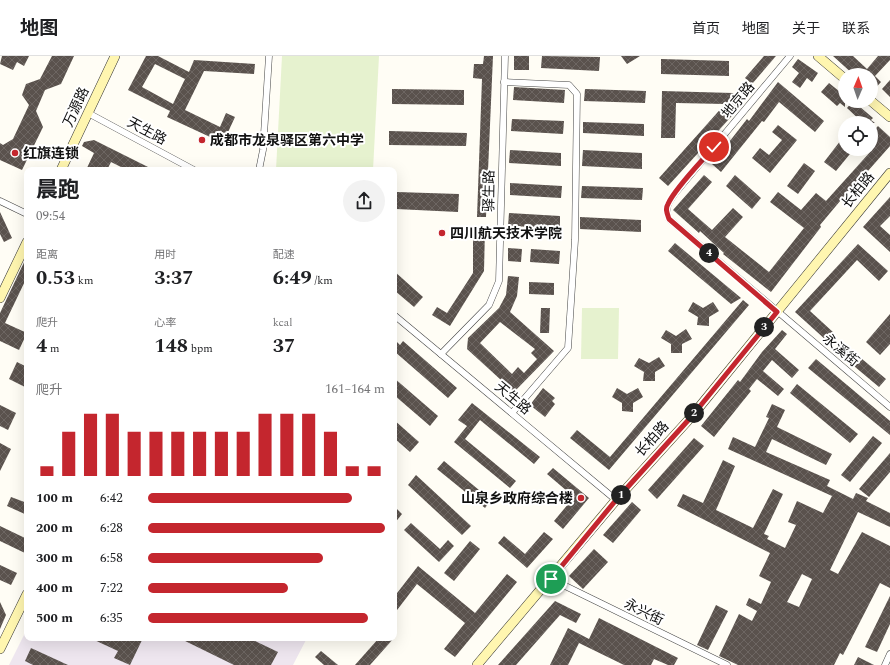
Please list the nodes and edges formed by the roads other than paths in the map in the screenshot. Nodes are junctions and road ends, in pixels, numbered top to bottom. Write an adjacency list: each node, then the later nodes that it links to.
1 (115, 56): 9 (street, 万源路)
2 (269, 56): 13 (street)
3 (505, 56): 7 (street, 驿生路)
4 (790, 56): 19 (street, 地京路)
5 (818, 56): 6 (street)
6 (838, 73)
7 (504, 82): 21 (street, 驿生路); 23 (street)
8 (878, 107): 10 (street)
9 (88, 113): 11 (street, 万源路); 12 (street, 天生路)
10 (890, 118)
11 (62, 167)
12 (188, 167)
13 (260, 167)
14 (890, 173): 19 (street, 长柏路)
15 (0, 201): 16 (street)
16 (24, 213)
17 (24, 248): 18 (street)
18 (0, 298)
19 (777, 312): 22 (street, 永溪街); 24 (street, 长柏路)
20 (397, 318): 21 (street, 天生路)
21 (441, 354): 23 (street, 天生路)
22 (890, 407)
23 (512, 413): 24 (street, 天生路)
24 (616, 500): 25 (street, 长柏路)
25 (551, 579): 29 (street, 长柏路); 30 (street, 永兴街)
26 (24, 600): 27 (street)
27 (0, 649)
28 (890, 654): 31 (street)
29 (477, 665)
30 (727, 665)
31 (885, 665)

